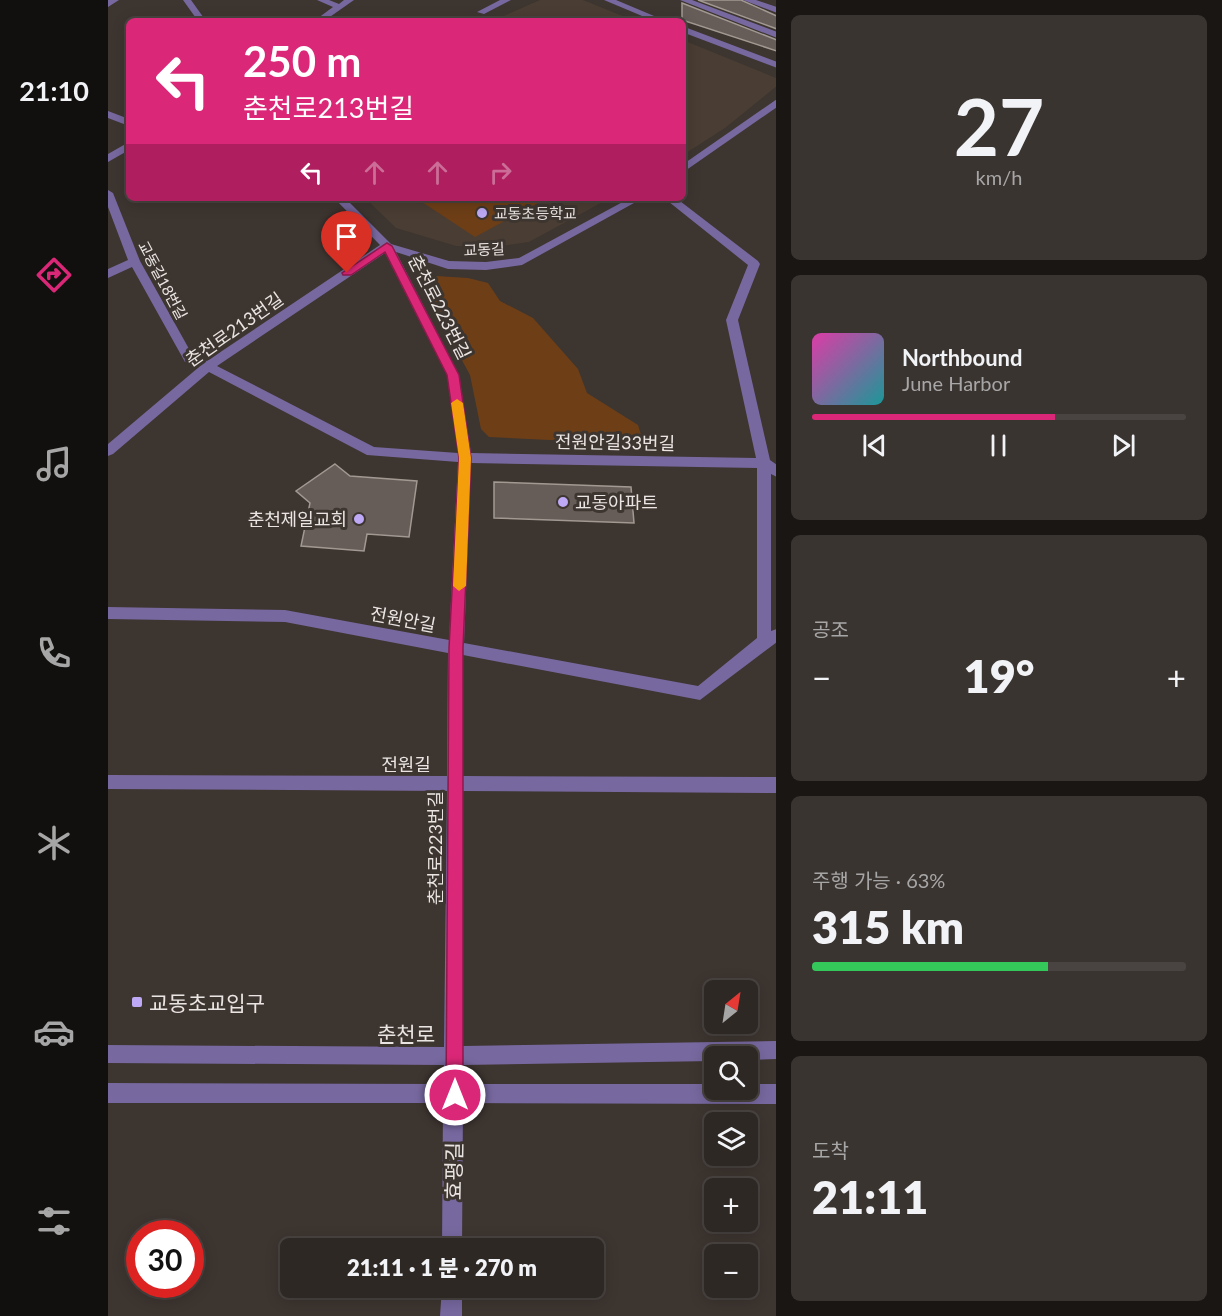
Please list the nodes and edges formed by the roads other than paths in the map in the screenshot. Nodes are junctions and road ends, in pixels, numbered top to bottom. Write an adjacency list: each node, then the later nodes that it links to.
1 (115, 0): 9 (street)
2 (187, 0): 13 (street)
3 (321, 0): 10 (street)
4 (350, 0): 10 (street)
5 (507, 0): 12 (street)
6 (610, 0): 15 (street)
7 (684, 0): 17 (street)
8 (747, 0): 11 (street)
9 (108, 4)
10 (340, 7): 14 (street)
11 (776, 10)
12 (482, 12)
13 (200, 18)
14 (323, 18)
15 (655, 18)
16 (686, 31): 18 (street)
17 (776, 35)
18 (776, 65)
19 (776, 103): 24 (street)
20 (108, 114): 21 (street)
21 (126, 122)
22 (126, 147): 23 (street)
23 (108, 159)
24 (686, 167)
25 (108, 193): 30 (street, 교동길18번길)
26 (342, 201): 29 (street, 교동길)
27 (632, 201): 29 (street, 교동길)
28 (673, 201): 35 (street)
29 (387, 246): 32 (street, 춘천로213번길); 34 (street, 춘천로223번길)
30 (134, 261): 31 (street); 32 (street, 교동길18번길)
31 (108, 274)
32 (208, 366): 33 (street, 춘천로213번길); 34 (street)
33 (108, 451)
34 (465, 458): 35 (street, 전원안길33번길); 39 (street, 춘천로223번길)
35 (764, 463): 36 (street); 38 (street)
36 (776, 471)
37 (108, 613): 39 (street, 전원안길)
38 (770, 638): 39 (street, 전원안길)
39 (456, 648): 41 (street, 춘천로223번길)
40 (108, 782): 41 (street, 전원길)
41 (454, 783): 42 (street, 전원길); 45 (street, 춘천로223번길)
42 (776, 785)
43 (776, 1050): 45 (street, 춘천로)
44 (108, 1054): 45 (street, 춘천로)
45 (455, 1056): 48 (street, 춘천로223번길)
46 (108, 1092): 48 (street)
47 (776, 1094): 48 (street)
48 (455, 1095): 49 (street, 효평길)
49 (452, 1238)
50 (452, 1298): 51 (street)
51 (451, 1316)

